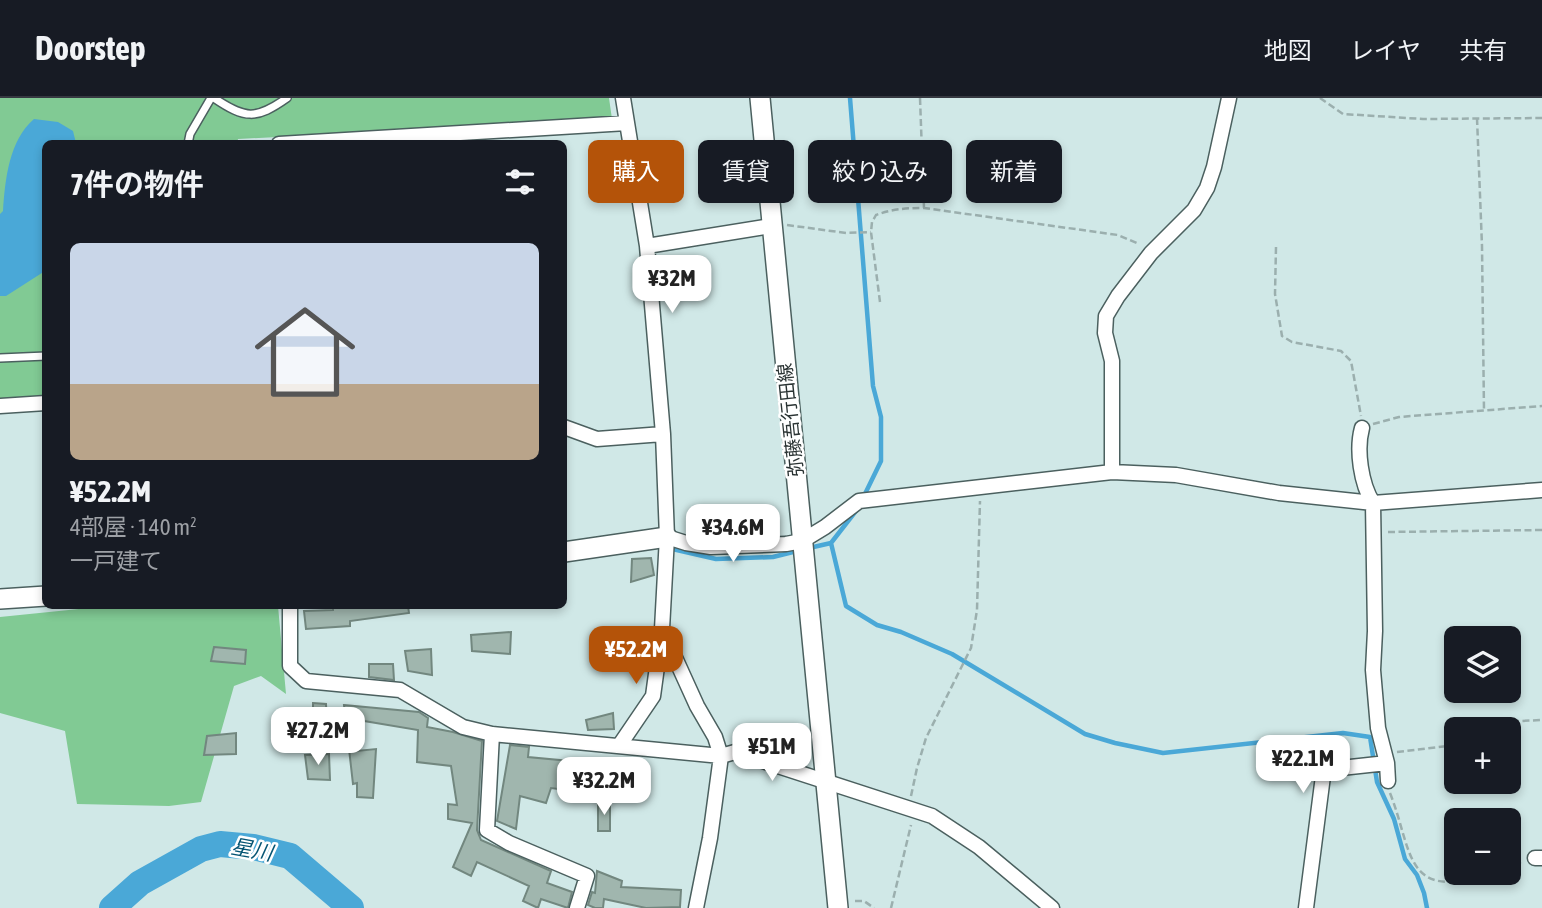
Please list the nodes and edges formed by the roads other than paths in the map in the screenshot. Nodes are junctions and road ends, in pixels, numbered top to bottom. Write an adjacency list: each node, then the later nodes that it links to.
1 (213, 98): 2 (lane); 7 (lane)
2 (288, 98)
3 (623, 98): 6 (street)
4 (760, 98): 9 (main road, 弥藤吾行田線)
5 (1228, 98): 18 (street)
6 (627, 124): 8 (street); 10 (street)
7 (189, 140)
8 (349, 140)
9 (771, 226): 10 (street); 22 (main road, 弥藤吾行田線)
10 (647, 246): 17 (street)
11 (42, 356): 12 (lane)
12 (0, 358)
13 (42, 403): 14 (street)
14 (0, 406)
15 (567, 428): 17 (street)
16 (1363, 428): 20 (street)
17 (663, 434): 21 (street)
18 (1112, 472): 20 (street); 22 (street)
19 (1542, 490): 20 (street)
20 (1373, 503): 31 (street)
21 (667, 537): 22 (street); 23 (main road); 27 (street)
22 (802, 541): 33 (main road, 弥藤吾行田線)
23 (567, 552)
24 (42, 596): 25 (main road)
25 (0, 600)
26 (290, 609): 28 (street)
27 (662, 629): 29 (street); 30 (street)
28 (492, 734): 29 (street); 35 (street)
29 (619, 746): 30 (street)
30 (721, 756): 33 (street); 36 (street)
31 (1386, 758): 32 (street); 38 (street)
32 (1388, 781)
33 (825, 782): 34 (main road, 弥藤吾行田線); 37 (street)
34 (838, 905)
35 (577, 908)
36 (696, 908)
37 (1052, 908)
38 (1306, 908)

